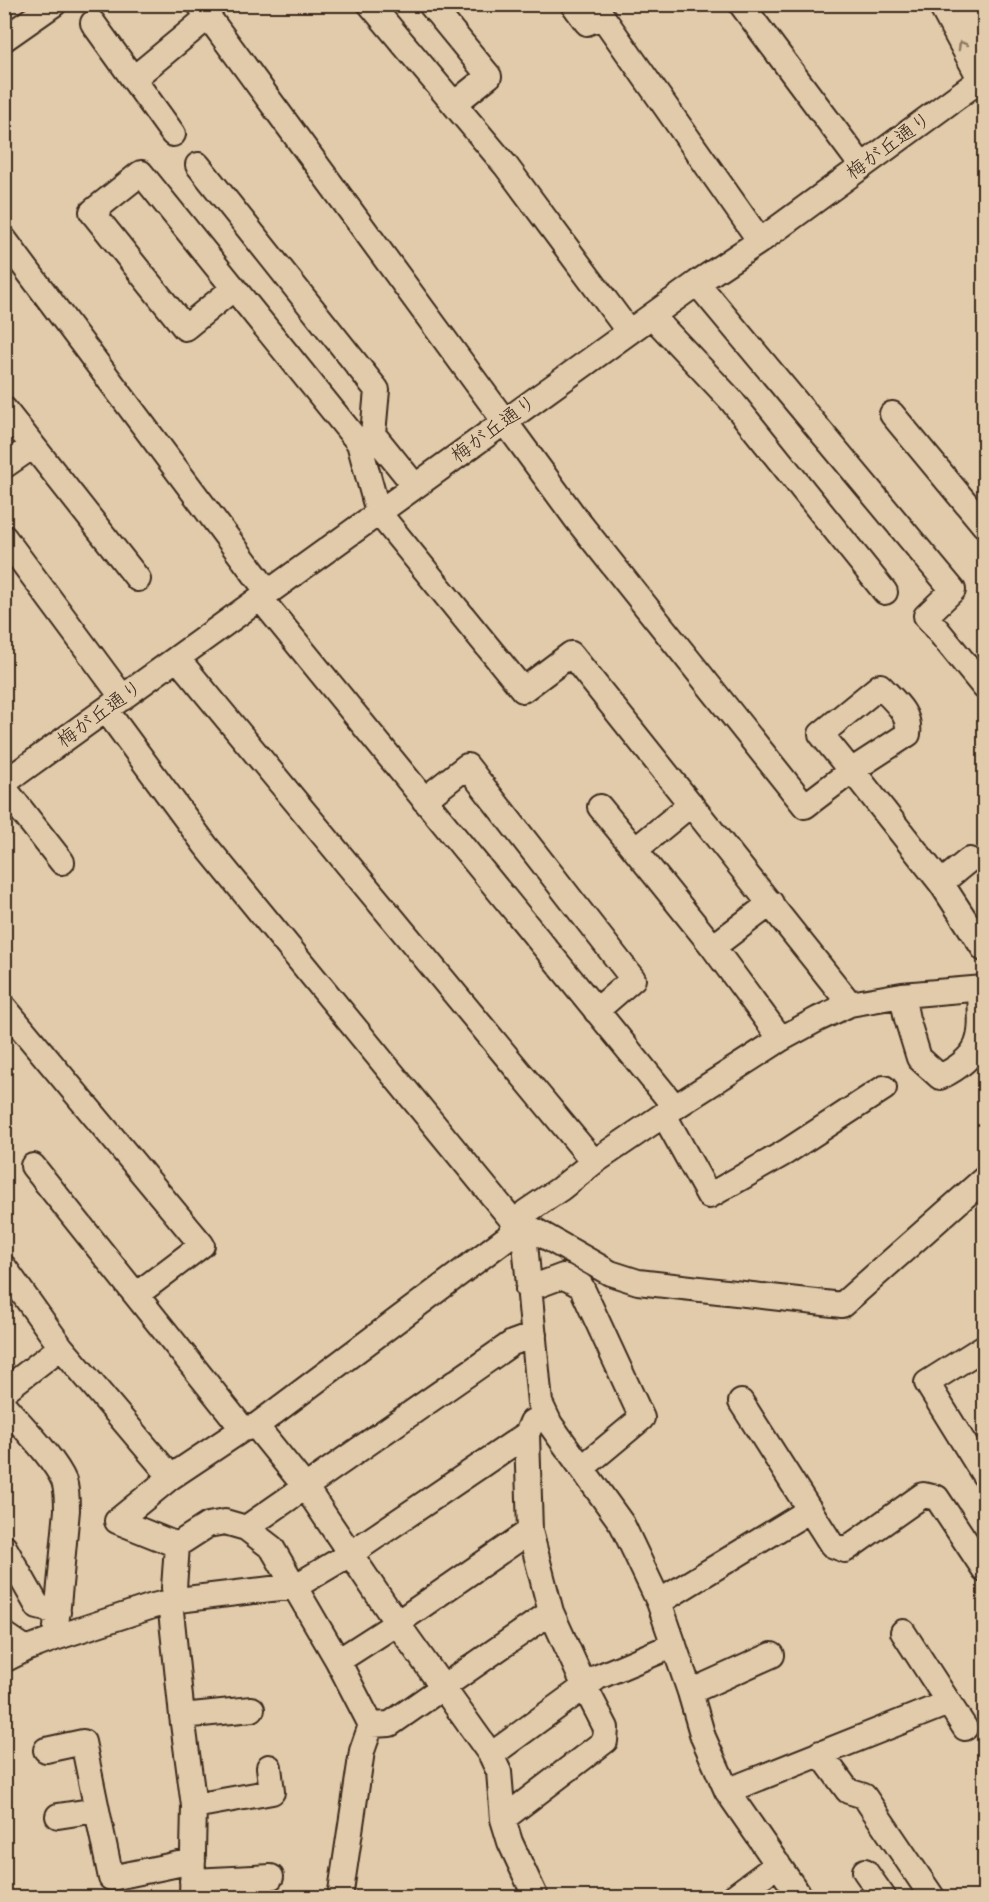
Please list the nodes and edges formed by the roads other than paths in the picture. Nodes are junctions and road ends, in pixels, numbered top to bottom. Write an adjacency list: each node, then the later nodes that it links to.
1 (54, 4): 10 (street)
2 (370, 4): 14 (street)
3 (430, 4): 14 (street)
4 (573, 4): 19 (street)
5 (741, 4): 17 (street)
6 (940, 4): 13 (street, one-way to 6)
7 (963, 4): 11 (street)
8 (203, 11): 12 (street); 26 (street)
9 (93, 23): 12 (street)
10 (4, 39)
11 (984, 42)
12 (133, 79): 15 (street)
13 (983, 81): 17 (street, 梅が丘通り)
14 (454, 104): 23 (street)
15 (173, 134)
16 (198, 165): 29 (street)
17 (862, 166): 19 (street, 梅が丘通り)
18 (4, 239): 35 (street)
19 (760, 241): 20 (street, 梅が丘通り)
20 (697, 283): 22 (street, 梅が丘通り); 37 (street)
21 (234, 288): 21 (street); 30 (street)
22 (652, 316): 23 (street, 梅が丘通り); 34 (street)
23 (629, 333): 26 (street, 梅が丘通り)
24 (4, 409): 27 (street)
25 (892, 414): 31 (street)
26 (504, 422): 29 (street, 梅が丘通り); 47 (street)
27 (33, 446): 28 (street); 33 (street)
28 (4, 466)
29 (415, 486): 30 (street, 梅が丘通り)
30 (378, 512): 35 (street, 梅が丘通り); 42 (street)
31 (984, 525)
32 (4, 537): 38 (street)
33 (138, 579)
34 (885, 592)
35 (264, 595): 36 (street, 梅が丘通り); 41 (street)
36 (177, 658): 38 (street, 梅が丘通り); 59 (street)
37 (984, 687)
38 (115, 704): 39 (street, 梅が丘通り); 62 (street)
39 (4, 783)
40 (4, 788): 46 (street)
41 (424, 800): 55 (street); 55 (street)
42 (691, 804): 44 (street); 48 (street)
43 (600, 807): 44 (street)
44 (635, 850): 49 (street)
45 (969, 860): 47 (street)
46 (62, 862)
47 (941, 883): 50 (street)
48 (771, 903): 49 (street); 53 (street)
49 (713, 947): 56 (street)
50 (984, 949)
51 (982, 988): 52 (street); 52 (street)
52 (902, 994): 53 (street)
53 (850, 1004): 56 (street)
54 (4, 1007): 65 (street)
55 (597, 1011): 58 (street)
56 (781, 1039): 58 (street)
57 (884, 1088): 58 (street)
58 (669, 1111): 59 (street)
59 (594, 1162): 62 (street)
60 (33, 1166): 65 (street)
61 (984, 1179): 62 (street)
62 (517, 1223): 64 (street); 73 (street)
63 (4, 1267): 67 (street)
64 (528, 1289): 66 (street); 75 (street)
65 (136, 1295): 73 (street)
66 (534, 1335): 71 (street); 78 (street)
67 (61, 1347): 69 (street); 77 (street)
68 (984, 1347): 76 (street)
69 (4, 1391)
70 (741, 1402): 79 (street)
71 (540, 1403): 74 (street); 75 (street)
72 (4, 1405): 89 (street)
73 (249, 1428): 77 (street); 78 (street)
74 (527, 1434): 81 (street); 84 (street)
75 (582, 1468): 88 (street)
76 (984, 1475)
77 (171, 1477): 82 (street)
78 (306, 1488): 80 (street); 84 (street)
79 (810, 1509): 85 (street); 88 (street)
80 (246, 1528): 82 (street); 86 (street)
81 (530, 1531): 90 (street); 91 (street)
82 (177, 1545): 87 (street)
83 (4, 1547): 89 (street)
84 (350, 1554): 86 (street); 91 (street)
85 (984, 1569)
86 (296, 1586): 87 (street); 99 (street)
87 (174, 1601): 94 (street); 105 (street)
88 (659, 1602): 95 (street)
89 (58, 1612): 94 (street)
90 (551, 1612): 100 (street); 101 (street)
91 (397, 1623): 99 (street); 100 (street)
92 (903, 1632): 103 (street)
93 (4, 1634): 96 (street)
94 (55, 1638): 96 (street)
95 (674, 1645): 101 (street); 102 (street)
96 (26, 1649): 98 (street)
97 (772, 1655): 102 (street)
98 (4, 1660)
99 (338, 1661): 106 (street)
100 (444, 1688): 106 (street); 110 (street)
101 (585, 1688): 110 (street); 116 (street)
102 (690, 1692): 112 (street)
103 (948, 1703): 107 (street); 109 (street)
104 (252, 1709): 105 (street)
105 (182, 1716): 113 (street)
106 (371, 1725): 120 (street)
107 (965, 1728)
108 (46, 1750): 114 (street)
109 (820, 1753): 112 (street); 124 (street)
110 (491, 1755): 116 (street)
111 (269, 1767): 113 (street)
112 (727, 1791): 117 (street)
113 (195, 1806): 119 (street)
114 (97, 1810): 115 (street); 119 (street)
115 (57, 1816)
116 (503, 1819): 121 (street)
117 (778, 1864): 122 (street); 123 (street)
118 (271, 1877): 119 (street)
119 (192, 1880)
120 (340, 1898)
121 (536, 1898)
122 (732, 1898)
123 (801, 1898)
124 (933, 1898)

